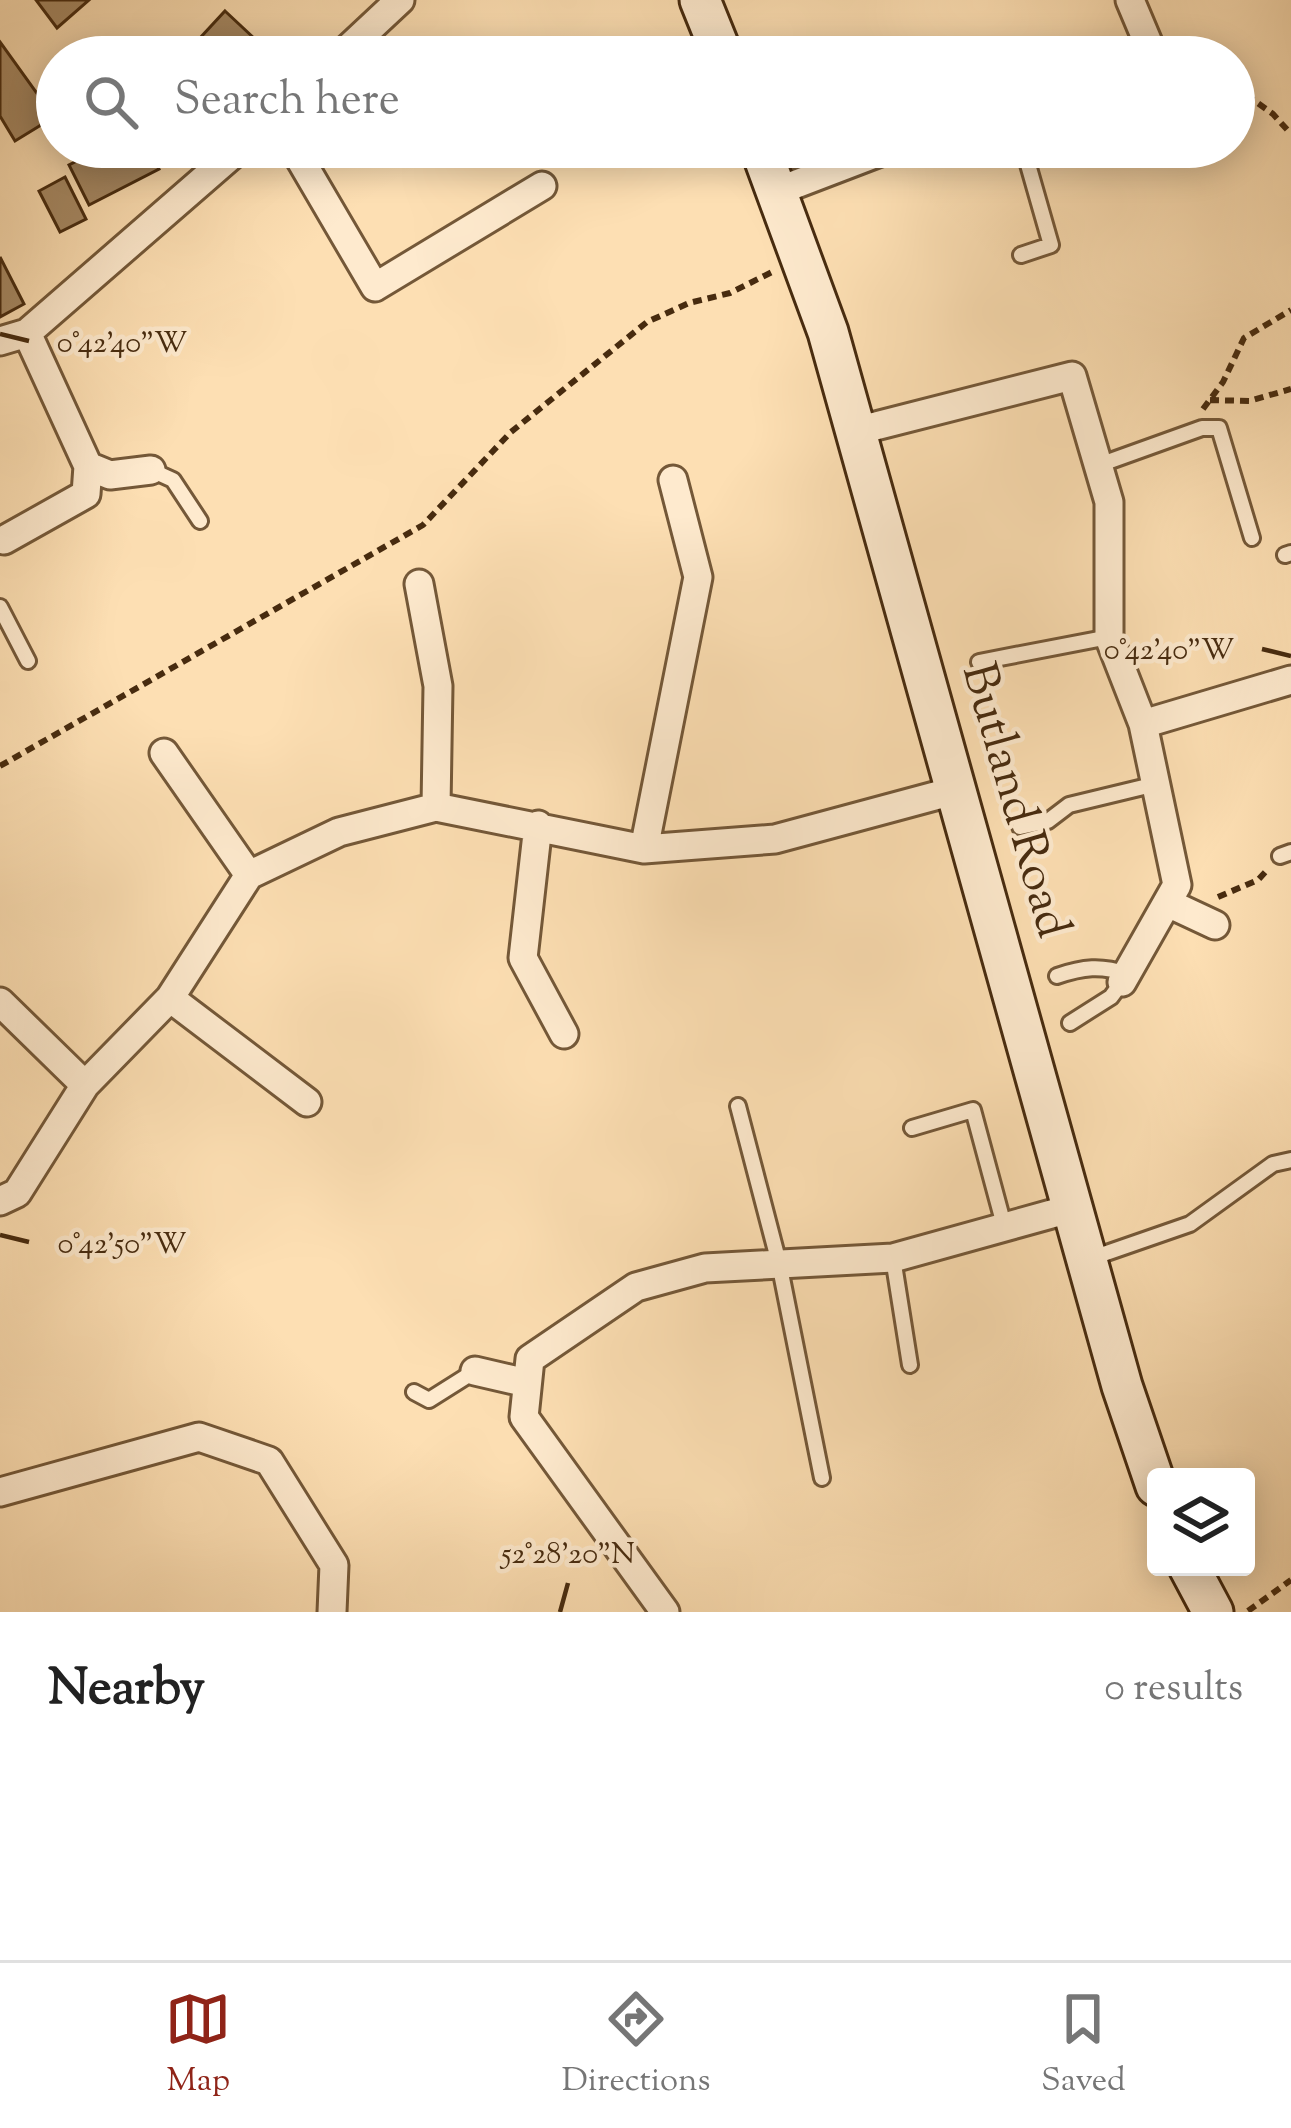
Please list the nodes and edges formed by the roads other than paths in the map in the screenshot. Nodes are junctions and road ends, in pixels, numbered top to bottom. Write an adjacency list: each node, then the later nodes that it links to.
1 (400, 0): 4 (street)
2 (700, 0): 5 (street)
3 (1130, 0): 6 (street)
4 (361, 36)
5 (715, 36)
6 (1145, 36)
7 (216, 168): 15 (street)
8 (305, 168): 12 (street)
9 (769, 168): 13 (street, Butland Road)
10 (838, 168): 13 (street)
11 (1029, 168): 14 (lane)
12 (542, 186)
13 (778, 191): 16 (street, Butland Road)
14 (1021, 255)
15 (14, 337): 18 (street)
16 (856, 431): 17 (street); 33 (street, Butland Road)
17 (1099, 465): 22 (lane); 26 (street)
18 (88, 466): 19 (street); 23 (street)
19 (151, 470): 21 (lane)
20 (674, 480): 37 (street)
21 (200, 521)
22 (1252, 538)
23 (2, 541)
24 (418, 584): 34 (street)
25 (0, 607): 27 (lane)
26 (1108, 637): 28 (lane); 30 (street)
27 (28, 661)
28 (979, 662)
29 (1291, 680): 30 (street)
30 (1143, 724): 32 (street)
31 (164, 753): 38 (street)
32 (1156, 784): 36 (lane); 39 (street)
33 (957, 790): 37 (street); 53 (street, Butland Road)
34 (436, 807): 35 (street); 38 (street)
35 (538, 825): 37 (street); 46 (street)
36 (1020, 827)
37 (644, 849)
38 (249, 875): 43 (street)
39 (1178, 908): 40 (street); 42 (street)
40 (1215, 926)
41 (1057, 976): 42 (lane)
42 (1125, 978): 45 (lane)
43 (170, 998): 47 (street); 48 (street)
44 (0, 1002): 47 (street)
45 (1070, 1023)
46 (563, 1034)
47 (86, 1085): 52 (street)
48 (307, 1102)
49 (738, 1106): 57 (lane)
50 (912, 1128): 54 (lane)
51 (1291, 1160): 56 (lane)
52 (0, 1201)
53 (1073, 1208): 54 (street); 56 (street, Butland Road)
54 (1005, 1229): 55 (street)
55 (893, 1258): 57 (street); 58 (lane)
56 (1087, 1260): 62 (street, Butland Road)
57 (779, 1263): 60 (street); 63 (lane)
58 (910, 1365)
59 (475, 1371): 60 (street); 61 (lane)
60 (527, 1383): 67 (street)
61 (414, 1392)
62 (1149, 1468)
63 (822, 1478)
64 (0, 1492): 66 (street)
65 (1194, 1576): 68 (street)
66 (332, 1612)
67 (664, 1612)
68 (1213, 1612)

